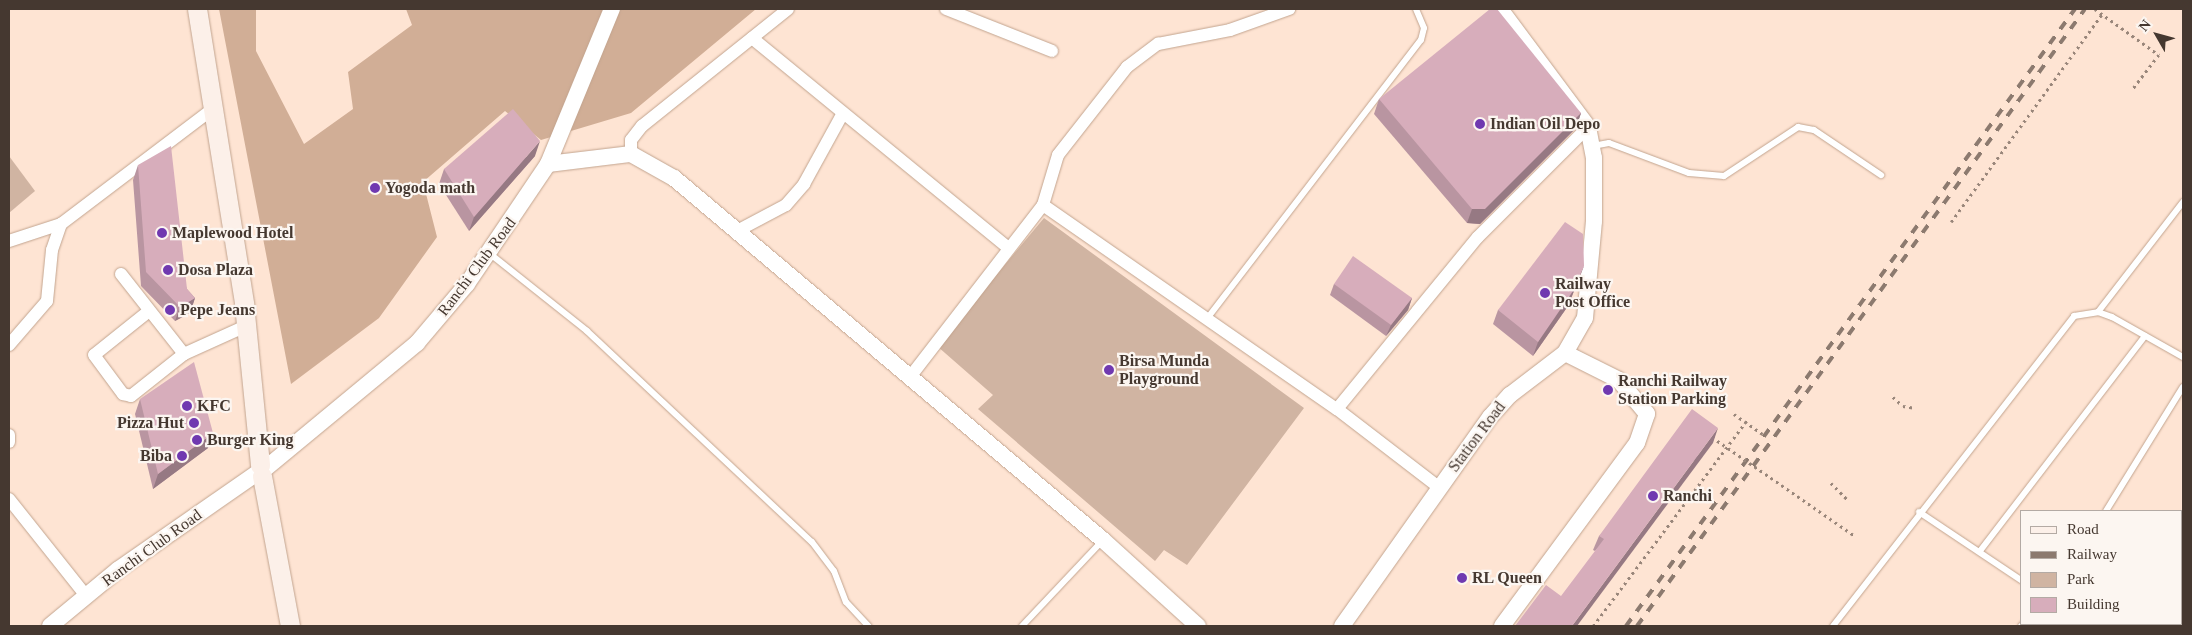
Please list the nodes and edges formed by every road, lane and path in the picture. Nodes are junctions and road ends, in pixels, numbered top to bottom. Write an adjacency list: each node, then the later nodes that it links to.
1 (197, 9): 13 (main road)
2 (612, 9): 18 (street, Ranchi Club Road)
3 (788, 9): 10 (street)
4 (946, 9): 11 (street)
5 (1289, 9): 21 (street)
6 (1416, 9): 31 (lane)
7 (1500, 9): 15 (street, Station Road)
8 (2095, 9): 9 (path)
9 (2102, 14): 12 (path); 22 (path)
10 (752, 38): 14 (street); 17 (street)
11 (1052, 51)
12 (2133, 88)
13 (214, 108): 23 (street); 32 (main road)
14 (842, 115): 24 (street); 26 (street)
15 (1588, 127): 16 (street, Station Road); 42 (street)
16 (1592, 146): 19 (lane); 35 (street, Station Road)
17 (631, 154): 18 (street); 24 (street)
18 (548, 164): 27 (street, Ranchi Club Road)
19 (1882, 175)
20 (2183, 202): 30 (lane)
21 (1043, 205): 26 (street); 31 (street)
22 (1951, 222)
23 (60, 224): 25 (street); 34 (street)
24 (737, 231): 38 (street)
25 (9, 241)
26 (1009, 248): 38 (street)
27 (489, 253): 49 (street, Ranchi Club Road); 63 (lane)
28 (121, 274): 29 (street)
29 (149, 311): 36 (street); 36 (street)
30 (2098, 312): 33 (lane); 55 (lane)
31 (1205, 321): 42 (street)
32 (246, 326): 36 (street); 49 (main road)
33 (2145, 336): 37 (lane); 58 (lane)
34 (9, 345)
35 (1565, 353): 51 (street, Station Road); 67 (street)
36 (184, 354)
37 (2183, 357)
38 (910, 377): 57 (street)
39 (2183, 387): 54 (lane)
40 (1893, 397): 41 (path)
41 (1916, 408)
42 (1337, 409): 51 (street)
43 (1734, 414): 44 (path)
44 (1747, 420): 46 (path); 68 (path)
45 (1706, 433): 56 (path, bridge)
46 (1763, 434)
47 (9, 435): 48 (street)
48 (9, 442)
49 (261, 470): 60 (street, Ranchi Club Road); 62 (main road)
50 (1831, 483): 53 (path)
51 (1440, 488): 66 (street, Station Road)
52 (9, 499): 60 (street)
53 (1849, 500)
54 (2107, 510)
55 (1919, 512): 58 (lane); 69 (lane)
56 (1855, 536)
57 (1103, 540): 64 (lane); 65 (street)
58 (1980, 551): 59 (lane)
59 (2020, 579)
60 (87, 596): 61 (street, Ranchi Club Road)
61 (50, 626)
62 (290, 626)
63 (868, 626)
64 (1022, 626)
65 (1198, 626)
66 (1342, 626)
67 (1502, 626)
68 (1593, 626)
69 (1833, 626)

